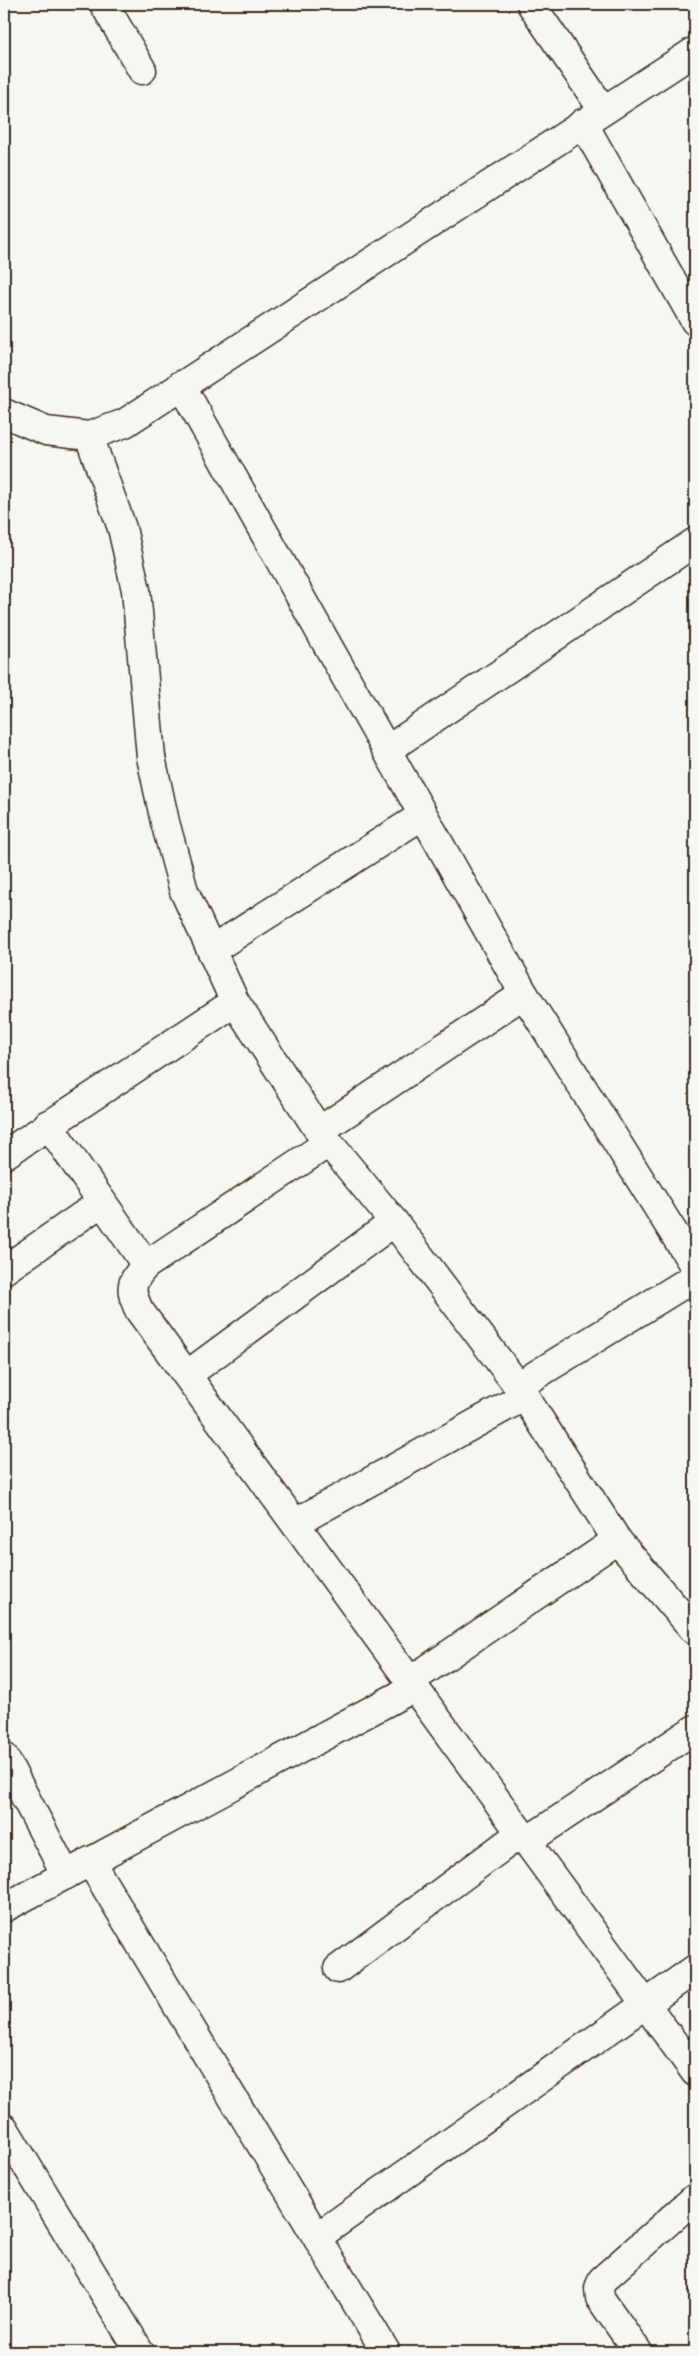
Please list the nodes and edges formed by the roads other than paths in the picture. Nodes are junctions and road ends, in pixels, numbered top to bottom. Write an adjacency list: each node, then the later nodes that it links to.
1 (104, 4): 4 (street)
2 (532, 4): 5 (street)
3 (695, 51): 5 (street)
4 (142, 70)
5 (593, 117): 6 (street); 7 (street)
6 (695, 321)
7 (181, 385): 9 (street); 11 (street)
8 (4, 413): 9 (street)
9 (89, 436): 13 (street)
10 (695, 542): 11 (street)
11 (387, 750): 12 (street)
12 (423, 814): 13 (street); 14 (street)
13 (212, 950): 15 (street)
14 (524, 994): 17 (street); 22 (street)
15 (235, 1002): 16 (street); 17 (street)
16 (48, 1124): 18 (street); 19 (street)
17 (324, 1137): 20 (street); 21 (street)
18 (4, 1155)
19 (102, 1202): 21 (street); 23 (street)
20 (394, 1222): 25 (street); 26 (street)
21 (146, 1265): 25 (street)
22 (695, 1267)
23 (4, 1270)
24 (695, 1277): 26 (street)
25 (186, 1375): 27 (street)
26 (521, 1391): 27 (street); 28 (street)
27 (295, 1523): 30 (street)
28 (617, 1540): 29 (street); 30 (street)
29 (693, 1623)
30 (412, 1684): 33 (street); 34 (street)
31 (695, 1729): 33 (street)
32 (4, 1757): 35 (street)
33 (524, 1837): 37 (street); 39 (street)
34 (90, 1862): 35 (street); 43 (street)
35 (66, 1875): 36 (street)
36 (4, 1908)
37 (338, 1969)
38 (695, 1969): 39 (street)
39 (645, 2003): 40 (street); 43 (street)
40 (695, 2072)
41 (4, 2128): 44 (street)
42 (695, 2198): 46 (street)
43 (317, 2237): 45 (street)
44 (140, 2352)
45 (386, 2352)
46 (638, 2352)

